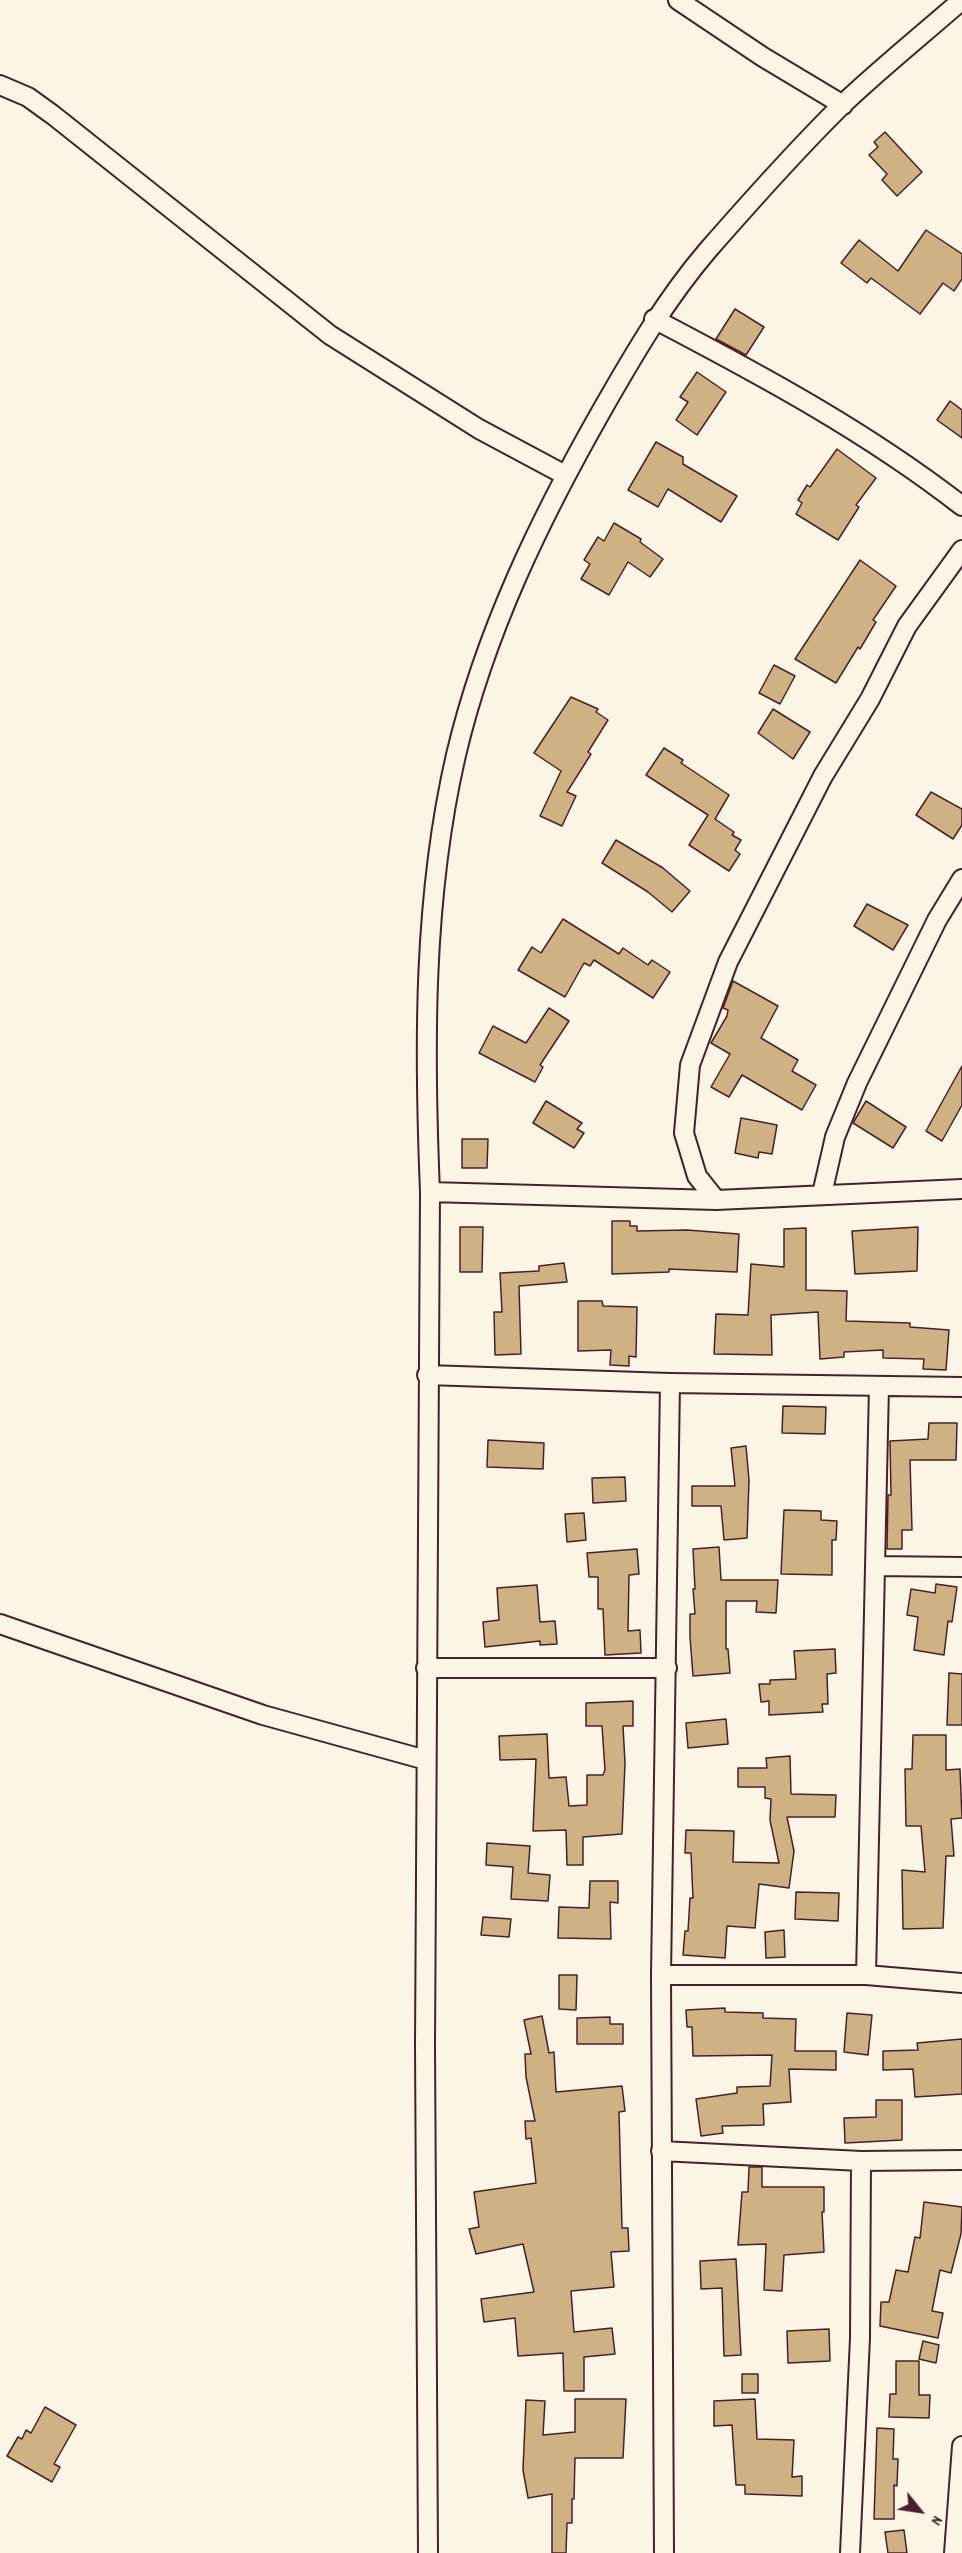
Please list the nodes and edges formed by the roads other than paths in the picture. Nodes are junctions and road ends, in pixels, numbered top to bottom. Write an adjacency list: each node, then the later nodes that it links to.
1 (678, 0): 4 (street)
2 (962, 0): 4 (street)
3 (0, 85): 6 (street)
4 (843, 105): 5 (street)
5 (654, 320): 6 (street); 7 (street)
6 (565, 475): 11 (street)
7 (962, 506)
8 (962, 550): 13 (street)
9 (962, 879): 12 (street)
10 (962, 1189): 12 (street)
11 (430, 1192): 13 (street); 14 (street)
12 (822, 1194): 13 (street)
13 (716, 1200)
14 (427, 1375): 15 (street); 21 (street)
15 (670, 1383): 16 (street); 22 (street)
16 (879, 1386): 17 (street); 18 (street)
17 (962, 1387)
18 (875, 1566): 19 (street); 25 (street)
19 (962, 1567)
20 (0, 1624): 23 (street)
21 (426, 1668): 22 (street); 23 (street)
22 (667, 1668): 24 (street)
23 (426, 1760): 31 (street)
24 (661, 1975): 25 (street); 27 (street)
25 (866, 1975): 26 (street)
26 (962, 1983)
27 (661, 2151): 29 (street); 32 (street)
28 (962, 2160): 29 (street)
29 (861, 2161): 33 (street)
30 (962, 2446): 34 (street)
31 (428, 2553)
32 (664, 2553)
33 (850, 2553)
34 (954, 2553)

